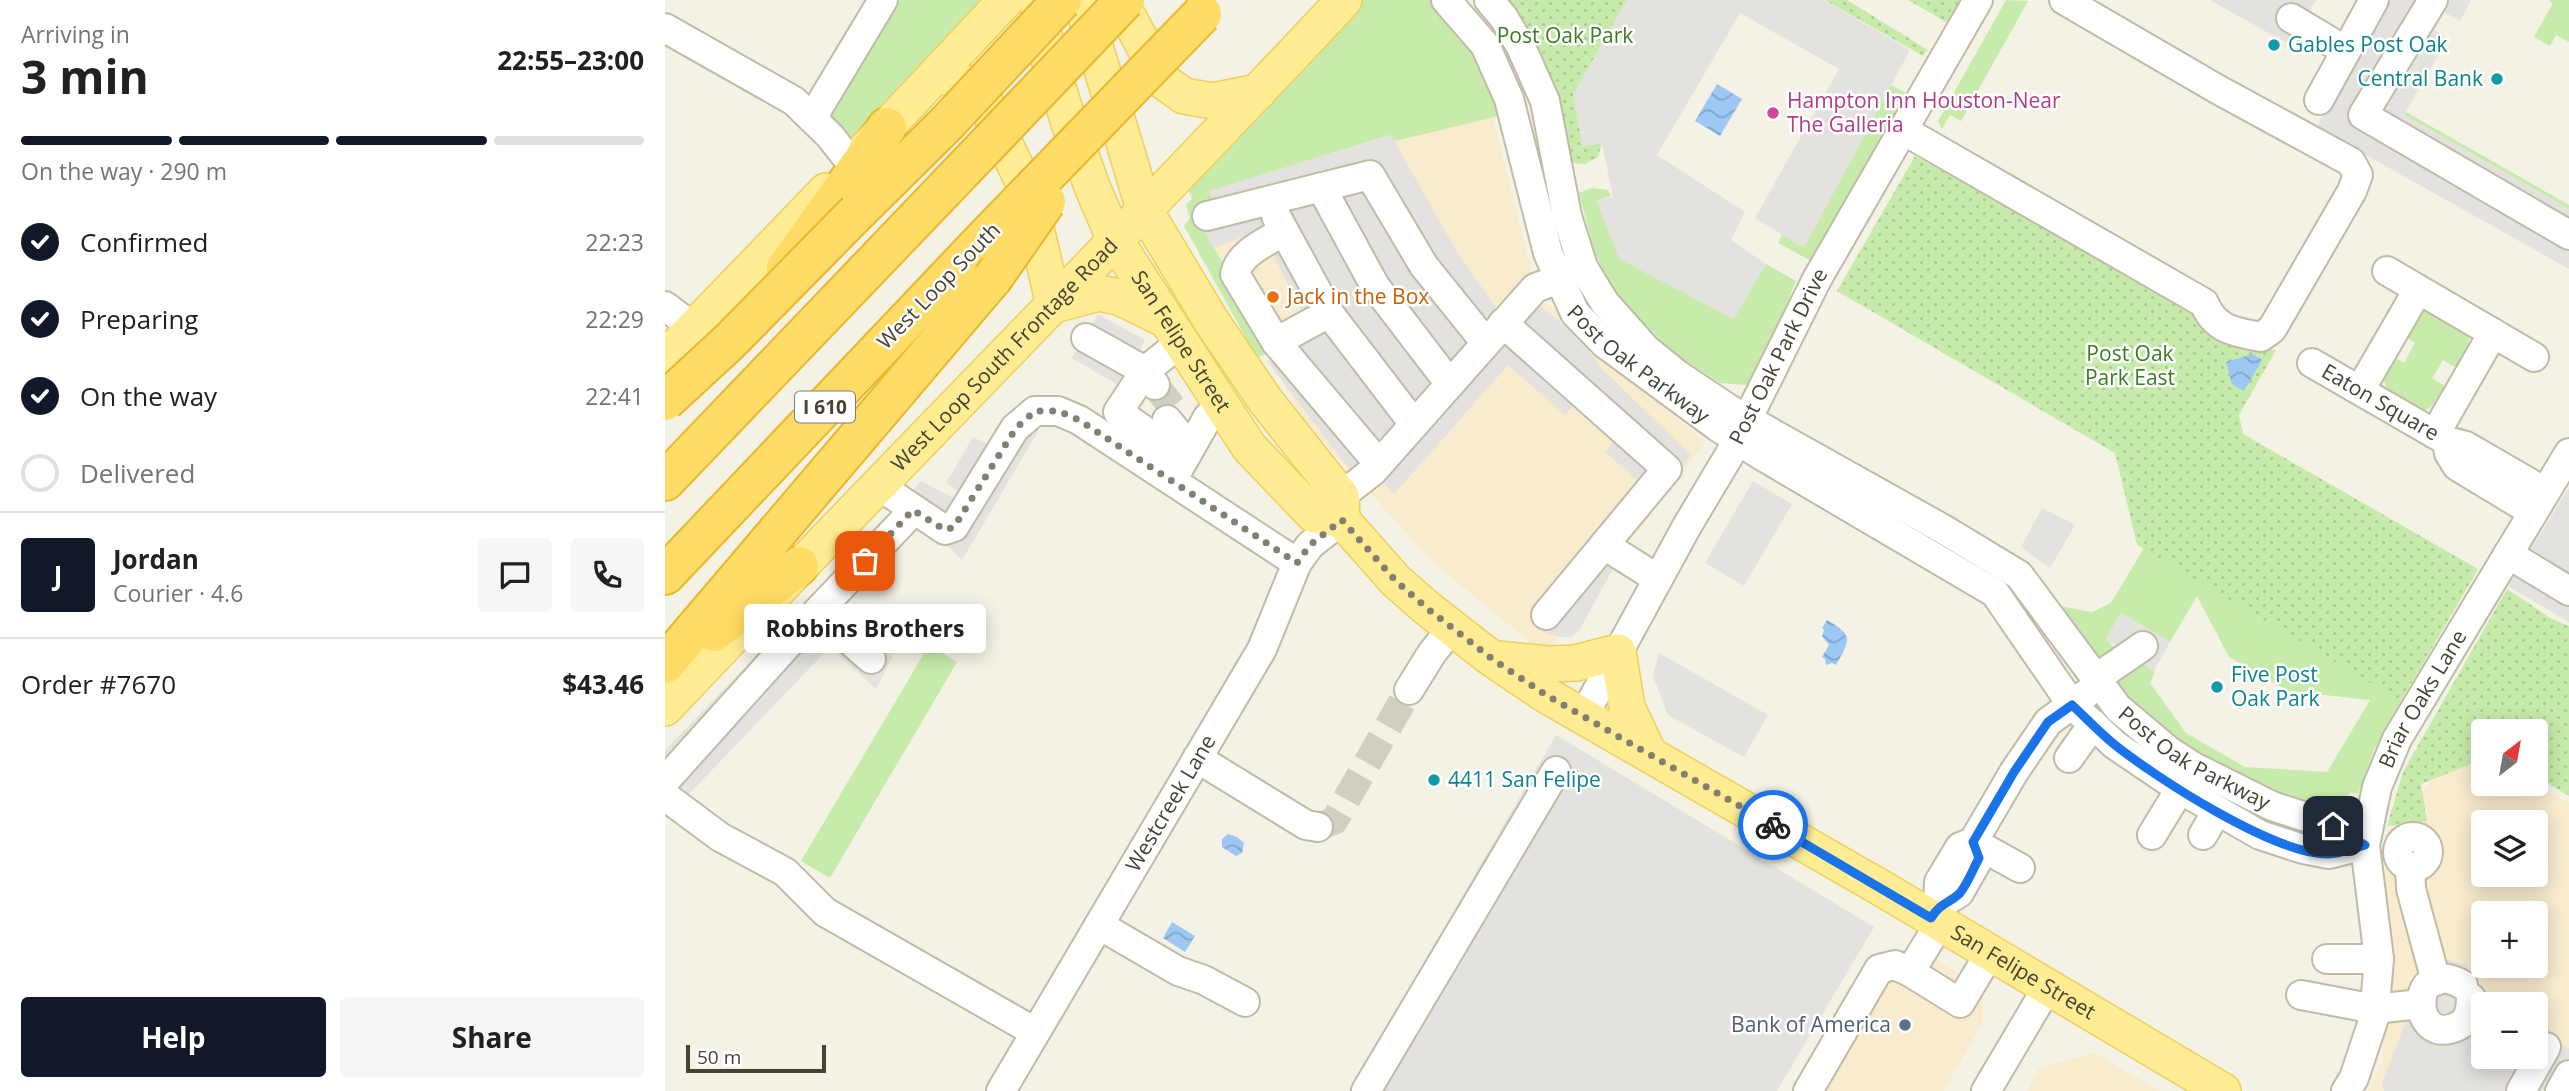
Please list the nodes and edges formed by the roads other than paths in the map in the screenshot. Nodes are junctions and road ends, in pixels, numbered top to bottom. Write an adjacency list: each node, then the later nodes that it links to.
1 (883, 0): 23 (street)
2 (1006, 0): 19 (main road)
3 (1037, 0): 35 (main road, San Felipe Street)
4 (1062, 0): 54 (highway, bridge)
5 (1081, 0): 31 (main road, San Felipe Street)
6 (1119, 0): 20 (main road)
7 (1125, 0): 64 (highway, bridge)
8 (1344, 0): 20 (main road, West Loop South Frontage Road)
9 (1446, 0): 29 (street, Post Oak Parkway)
10 (1489, 0): 27 (street, Post Oak Parkway)
11 (1978, 0): 25 (street, Post Oak Park Drive)
12 (2064, 0): 25 (street)
13 (2374, 0): 18 (street)
14 (2433, 0): 34 (street)
15 (1209, 7): 22 (highway, West Loop South / I 610, bridge)
16 (2291, 18): 18 (street)
17 (665, 28): 23 (street)
18 (2346, 51): 21 (street)
19 (933, 78): 24 (main road); 39 (main road)
20 (1258, 92): 31 (main road, West Loop South Frontage Road)
21 (2319, 100)
22 (1115, 103): 73 (highway, West Loop South / I 610, bridge); 83 (highway, bridge)
23 (812, 118): 26 (street)
24 (887, 127): 26 (main road); 56 (highway)
25 (1903, 130): 59 (street, Post Oak Park Drive)
26 (852, 164): 42 (main road)
27 (1561, 186): 29 (street); 59 (street, Post Oak Parkway)
28 (1321, 187): 30 (street); 44 (street); 52 (street)
29 (1532, 192): 37 (street, Post Oak Parkway)
30 (1269, 201): 32 (street); 33 (street)
31 (1144, 209): 35 (main road, West Loop South Frontage Road); 67 (main road, San Felipe Street)
32 (1207, 216)
33 (1285, 231): 41 (street); 47 (street)
34 (2569, 235)
35 (1115, 240): 39 (main road, West Loop South Frontage Road); 43 (main road, San Felipe Street)
36 (2387, 271): 38 (street)
37 (1559, 279): 44 (street, Westcreek Lane); 59 (street, Post Oak Parkway)
38 (2418, 290): 45 (street); 53 (street)
39 (1054, 305): 43 (main road); 65 (main road, West Loop South Frontage Road)
40 (665, 306): 42 (street)
41 (1329, 313): 47 (street); 58 (street)
42 (694, 328): 49 (main road)
43 (1174, 332): 51 (street); 55 (main road, San Felipe Street)
44 (1495, 333): 52 (street, Westcreek Lane); 69 (street)
45 (2493, 333): 48 (street); 60 (street)
46 (1086, 338): 51 (street)
47 (1276, 342): 63 (street)
48 (2534, 357)
49 (665, 358)
50 (2312, 363): 53 (street, Eaton Square)
51 (1145, 383): 62 (street)
52 (1450, 384): 58 (street, Westcreek Lane)
53 (2360, 390): 60 (street, Eaton Square)
54 (665, 401)
55 (1221, 404): 62 (street); 67 (main road, San Felipe Street)
56 (665, 412)
57 (1172, 417): 62 (street)
58 (1414, 424): 63 (street, Westcreek Lane)
59 (1742, 430): 74 (street, Post Oak Park Drive); 85 (street, Post Oak Parkway); 87 (street, Post Oak Parkway)
60 (2441, 437): 66 (street, Eaton Square)
61 (2569, 453): 66 (street, Briar Oaks Lane)
62 (1186, 456): 68 (street); 71 (street)
63 (1379, 464): 67 (street, Westcreek Lane)
64 (665, 481)
65 (878, 485): 68 (street); 72 (main road, West Loop South Frontage Road)
66 (2549, 497): 70 (street, Briar Oaks Lane)
67 (1341, 508): 71 (street, Westcreek Lane); 78 (main road, San Felipe Street)
68 (913, 510): 76 (street)
69 (1604, 545): 74 (street); 77 (street)
70 (2508, 554): 75 (street); 103 (street, Briar Oaks Lane)
71 (1297, 563): 92 (street, Westcreek Lane)
72 (799, 566): 84 (highway); 88 (main road, West Loop South Frontage Road)
73 (665, 575)
74 (1658, 579): 80 (street, Post Oak Park Drive)
75 (2569, 591)
76 (817, 612): 82 (street); 95 (street)
77 (1546, 615)
78 (1453, 628): 81 (main road, San Felipe Street); 86 (street)
79 (2143, 646): 85 (street)
80 (1618, 652): 81 (main road); 89 (street, Post Oak Park Drive); 91 (main road)
81 (1491, 658): 89 (main road, San Felipe Street)
82 (871, 659)
83 (665, 664)
84 (665, 670)
85 (2098, 682): 87 (street); 103 (street, Post Oak Parkway)
86 (1409, 690)
87 (2072, 705): 90 (street, Post Oak Parkway); 102 (street)
88 (665, 708)
89 (1584, 715): 91 (main road, San Felipe Street)
90 (2093, 724): 93 (street); 96 (street, Post Oak Parkway)
91 (1650, 754): 105 (main road, San Felipe Street)
92 (1198, 758): 100 (street); 106 (street, Westcreek Lane)
93 (2069, 758)
94 (1556, 771): 121 (street)
95 (665, 781)
96 (2180, 789): 98 (street, Post Oak Parkway); 99 (street)
97 (665, 796): 117 (street)
98 (2217, 811): 101 (street); 103 (street, Post Oak Parkway)
99 (2159, 825)
100 (1318, 827)
101 (2203, 835)
102 (1984, 848): 104 (street); 105 (street)
103 (2365, 851): 109 (street, Briar Oaks Lane); 111 (street)
104 (2020, 868)
105 (1936, 916): 107 (main road, San Felipe Street); 110 (street)
106 (1099, 925): 114 (street); 117 (street, Westcreek Lane)
107 (1990, 953): 110 (street); 112 (main road, San Felipe Street)
108 (2327, 959): 109 (street)
109 (2379, 959): 116 (street, Briar Oaks Lane)
110 (1910, 972): 122 (street)
111 (2436, 981): 115 (street); 115 (street)
112 (2046, 988): 123 (street); 124 (main road, San Felipe Street)
113 (2315, 998): 116 (street)
114 (1245, 1002)
115 (2420, 1004): 116 (street)
116 (2375, 1009): 125 (street, Briar Oaks Lane)
117 (1035, 1032): 120 (street, Westcreek Lane)
118 (2534, 1069): 126 (street)
119 (2569, 1075): 127 (street)
120 (1001, 1091)
121 (1366, 1091)
122 (1808, 1091)
123 (1986, 1091)
124 (2223, 1091)
125 (2346, 1091)
126 (2521, 1091)
127 (2560, 1091)

